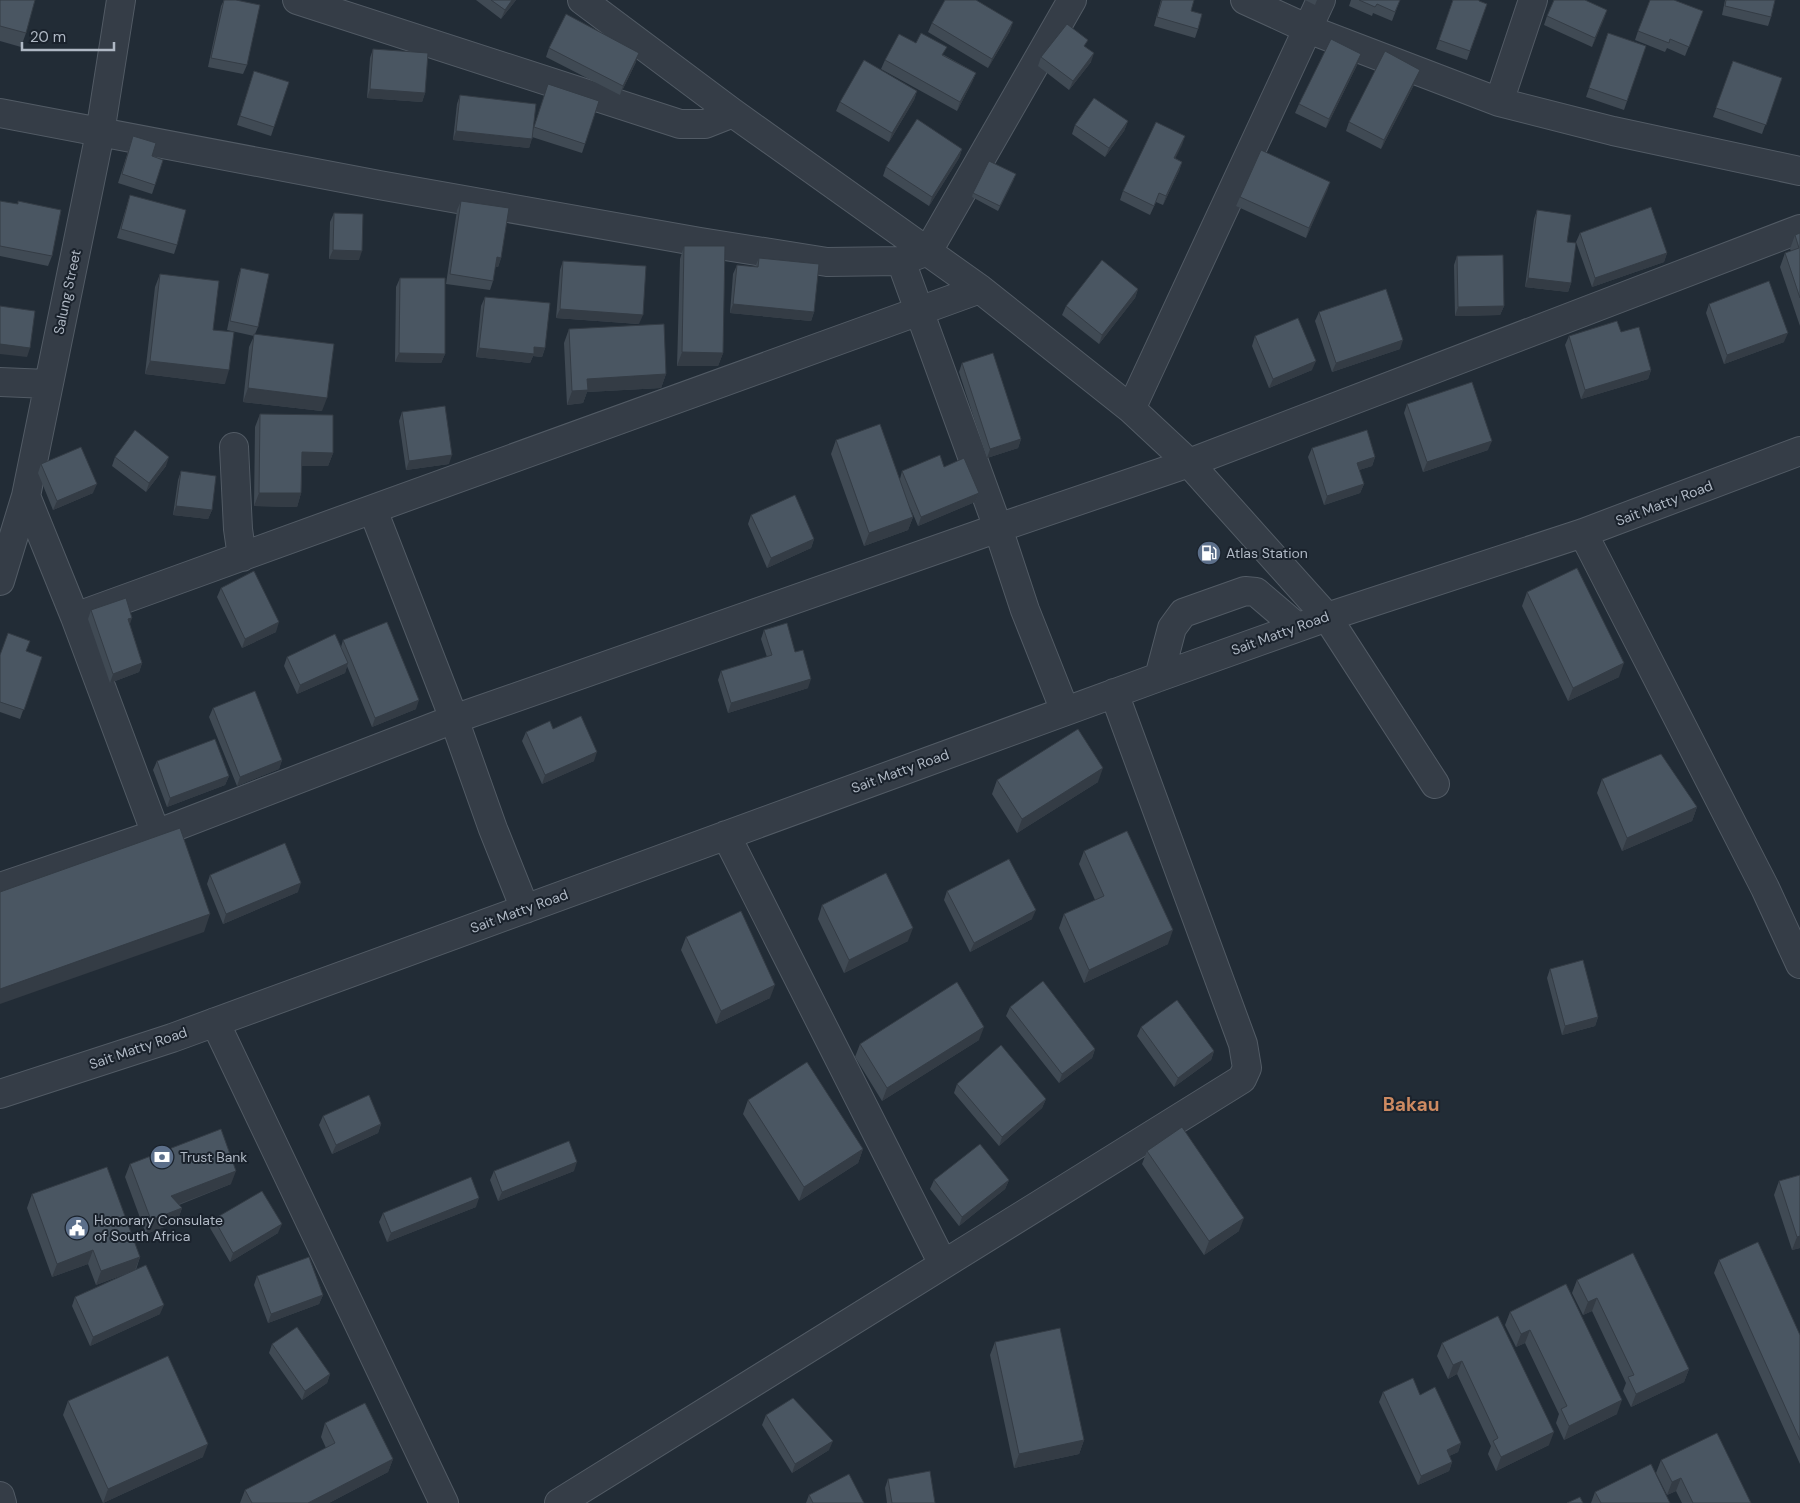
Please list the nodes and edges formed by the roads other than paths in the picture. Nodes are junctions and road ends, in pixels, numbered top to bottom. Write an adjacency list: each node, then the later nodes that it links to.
1 (121, 0): 12 (street, Salung Street)
2 (297, 0): 10 (street)
3 (582, 0): 10 (street)
4 (1072, 0): 15 (street)
5 (1245, 0): 8 (street)
6 (1321, 0): 8 (street)
7 (1533, 0): 9 (street)
8 (1308, 29): 9 (street); 21 (street)
9 (1499, 102): 13 (street)
10 (733, 113): 15 (street)
11 (0, 114): 12 (street)
12 (100, 133): 16 (street); 20 (street, Salung Street)
13 (1800, 171)
14 (1800, 229): 24 (street)
15 (928, 251): 16 (street); 17 (street)
16 (901, 261): 18 (street)
17 (980, 289): 18 (street); 21 (street)
18 (918, 312): 26 (street); 27 (street)
19 (0, 382): 20 (street)
20 (48, 384): 25 (street, Salung Street)
21 (1131, 409): 24 (street)
22 (234, 447): 29 (street)
23 (1800, 451): 28 (street, Sait Matty Road)
24 (1189, 463): 27 (street); 32 (street)
25 (26, 496): 30 (street, Salung Street); 31 (street)
26 (373, 510): 29 (street); 37 (street)
27 (998, 528): 36 (street); 37 (street)
28 (1583, 533): 32 (street, Sait Matty Road); 43 (street)
29 (242, 557): 31 (street)
30 (0, 581)
31 (75, 617): 39 (street)
32 (1327, 617): 33 (street, Sait Matty Road); 38 (street)
33 (1297, 627): 34 (street, Sait Matty Road); 34 (street)
34 (1159, 677): 35 (street, Sait Matty Road)
35 (1114, 693): 36 (street, Sait Matty Road); 46 (street)
36 (1065, 711): 40 (street, Sait Matty Road)
37 (454, 719): 39 (street); 42 (street)
38 (1434, 784)
39 (156, 834): 41 (street)
40 (726, 834): 42 (street, Sait Matty Road); 46 (street)
41 (0, 888)
42 (524, 909): 44 (street, Sait Matty Road)
43 (1800, 964)
44 (215, 1022): 45 (street, Sait Matty Road); 49 (street)
45 (0, 1094)
46 (943, 1264): 50 (street)
47 (0, 1496): 48 (street)
48 (2, 1503)
49 (444, 1503)
50 (559, 1503)

